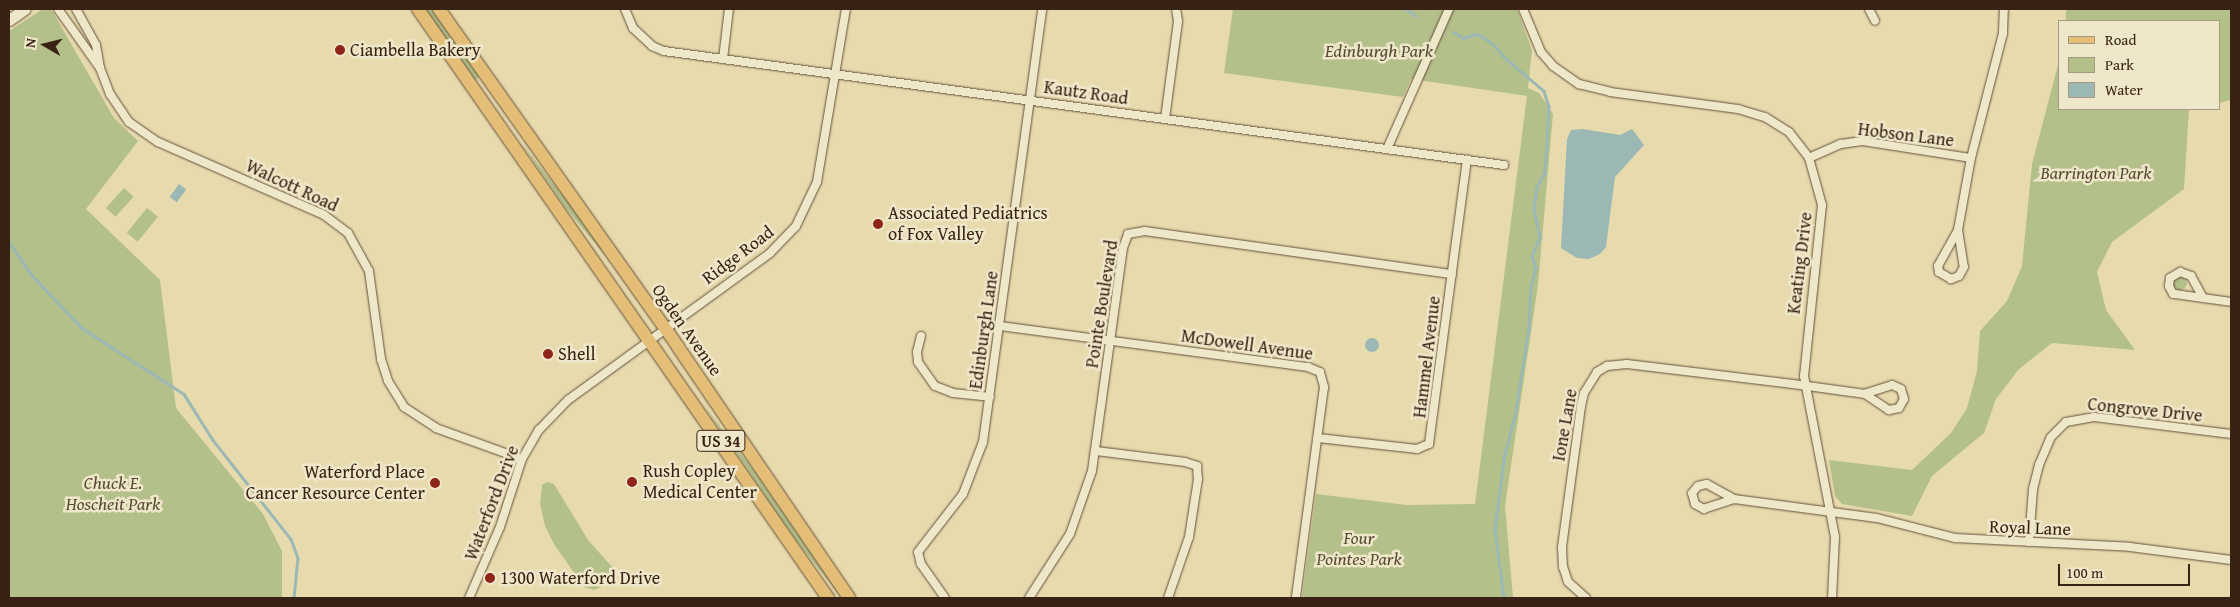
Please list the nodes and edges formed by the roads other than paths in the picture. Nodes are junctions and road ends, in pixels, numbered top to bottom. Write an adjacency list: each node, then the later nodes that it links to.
1 (25, 9): 15 (street)
2 (58, 9): 18 (street, Walcott Road)
3 (76, 9): 18 (street, Walcott Road)
4 (418, 9): 21 (main road, US 34)
5 (439, 9): 20 (main road, US 34)
6 (625, 9): 17 (street, Kautz Road)
7 (729, 9): 17 (street)
8 (846, 9): 19 (street, Ridge Road)
9 (1042, 9): 22 (street, Edinburgh Lane)
10 (1176, 9): 23 (street)
11 (1449, 9): 24 (street)
12 (1523, 9): 25 (street, Keating Drive)
13 (1869, 9): 16 (street)
14 (2004, 9): 26 (street)
15 (9, 20)
16 (1874, 21)
17 (723, 59): 19 (street, Kautz Road)
18 (100, 68): 44 (street, Walcott Road)
19 (835, 74): 22 (street, Kautz Road); 34 (street, Ridge Road)
20 (493, 84): 21 (main road); 34 (main road, Ogden Avenue / US 34)
21 (476, 90): 36 (main road, Ogden Avenue / US 34)
22 (1030, 101): 23 (street, Kautz Road); 33 (street, Edinburgh Lane)
23 (1165, 119): 24 (street, Kautz Road)
24 (1387, 149): 27 (street, Kautz Road)
25 (1809, 158): 26 (street, Hobson Lane); 38 (street, Keating Drive)
26 (1971, 158): 29 (street)
27 (1466, 160): 28 (street, Kautz Road); 30 (street, Hammel Avenue)
28 (1504, 165)
29 (1958, 230): 29 (street)
30 (1452, 274): 37 (street, Pointe Boulevard); 42 (street, Hammel Avenue)
31 (2202, 298): 31 (street); 32 (street)
32 (2231, 302)
33 (1000, 326): 37 (street, McDowell Avenue); 40 (street, Edinburgh Lane)
34 (664, 328): 36 (street, Waterford Drive); 51 (main road, Ogden Avenue / US 34)
35 (921, 336): 40 (street)
36 (650, 339): 44 (street, Waterford Drive); 50 (main road, Ogden Avenue / US 34)
37 (1110, 341): 42 (street, McDowell Avenue); 43 (street, Pointe Boulevard)
38 (1805, 386): 39 (street); 46 (street, Keating Drive); 56 (street, Ione Lane)
39 (1865, 394): 39 (street)
40 (990, 398): 52 (street, Edinburgh Lane)
41 (2231, 434): 47 (street, Congrove Drive)
42 (1318, 438): 55 (street, McDowell Avenue)
43 (1096, 451): 53 (street, Pointe Boulevard); 54 (street)
44 (522, 458): 49 (street, Waterford Drive)
45 (1734, 499): 45 (street); 46 (street, Royal Lane)
46 (1830, 512): 47 (street, Royal Lane); 57 (street, Keating Drive)
47 (2029, 542): 48 (street, Royal Lane)
48 (2231, 560)
49 (469, 598)
50 (828, 598)
51 (849, 598)
52 (944, 598)
53 (1029, 598)
54 (1168, 598)
55 (1296, 598)
56 (1586, 598)
57 (1832, 598)

